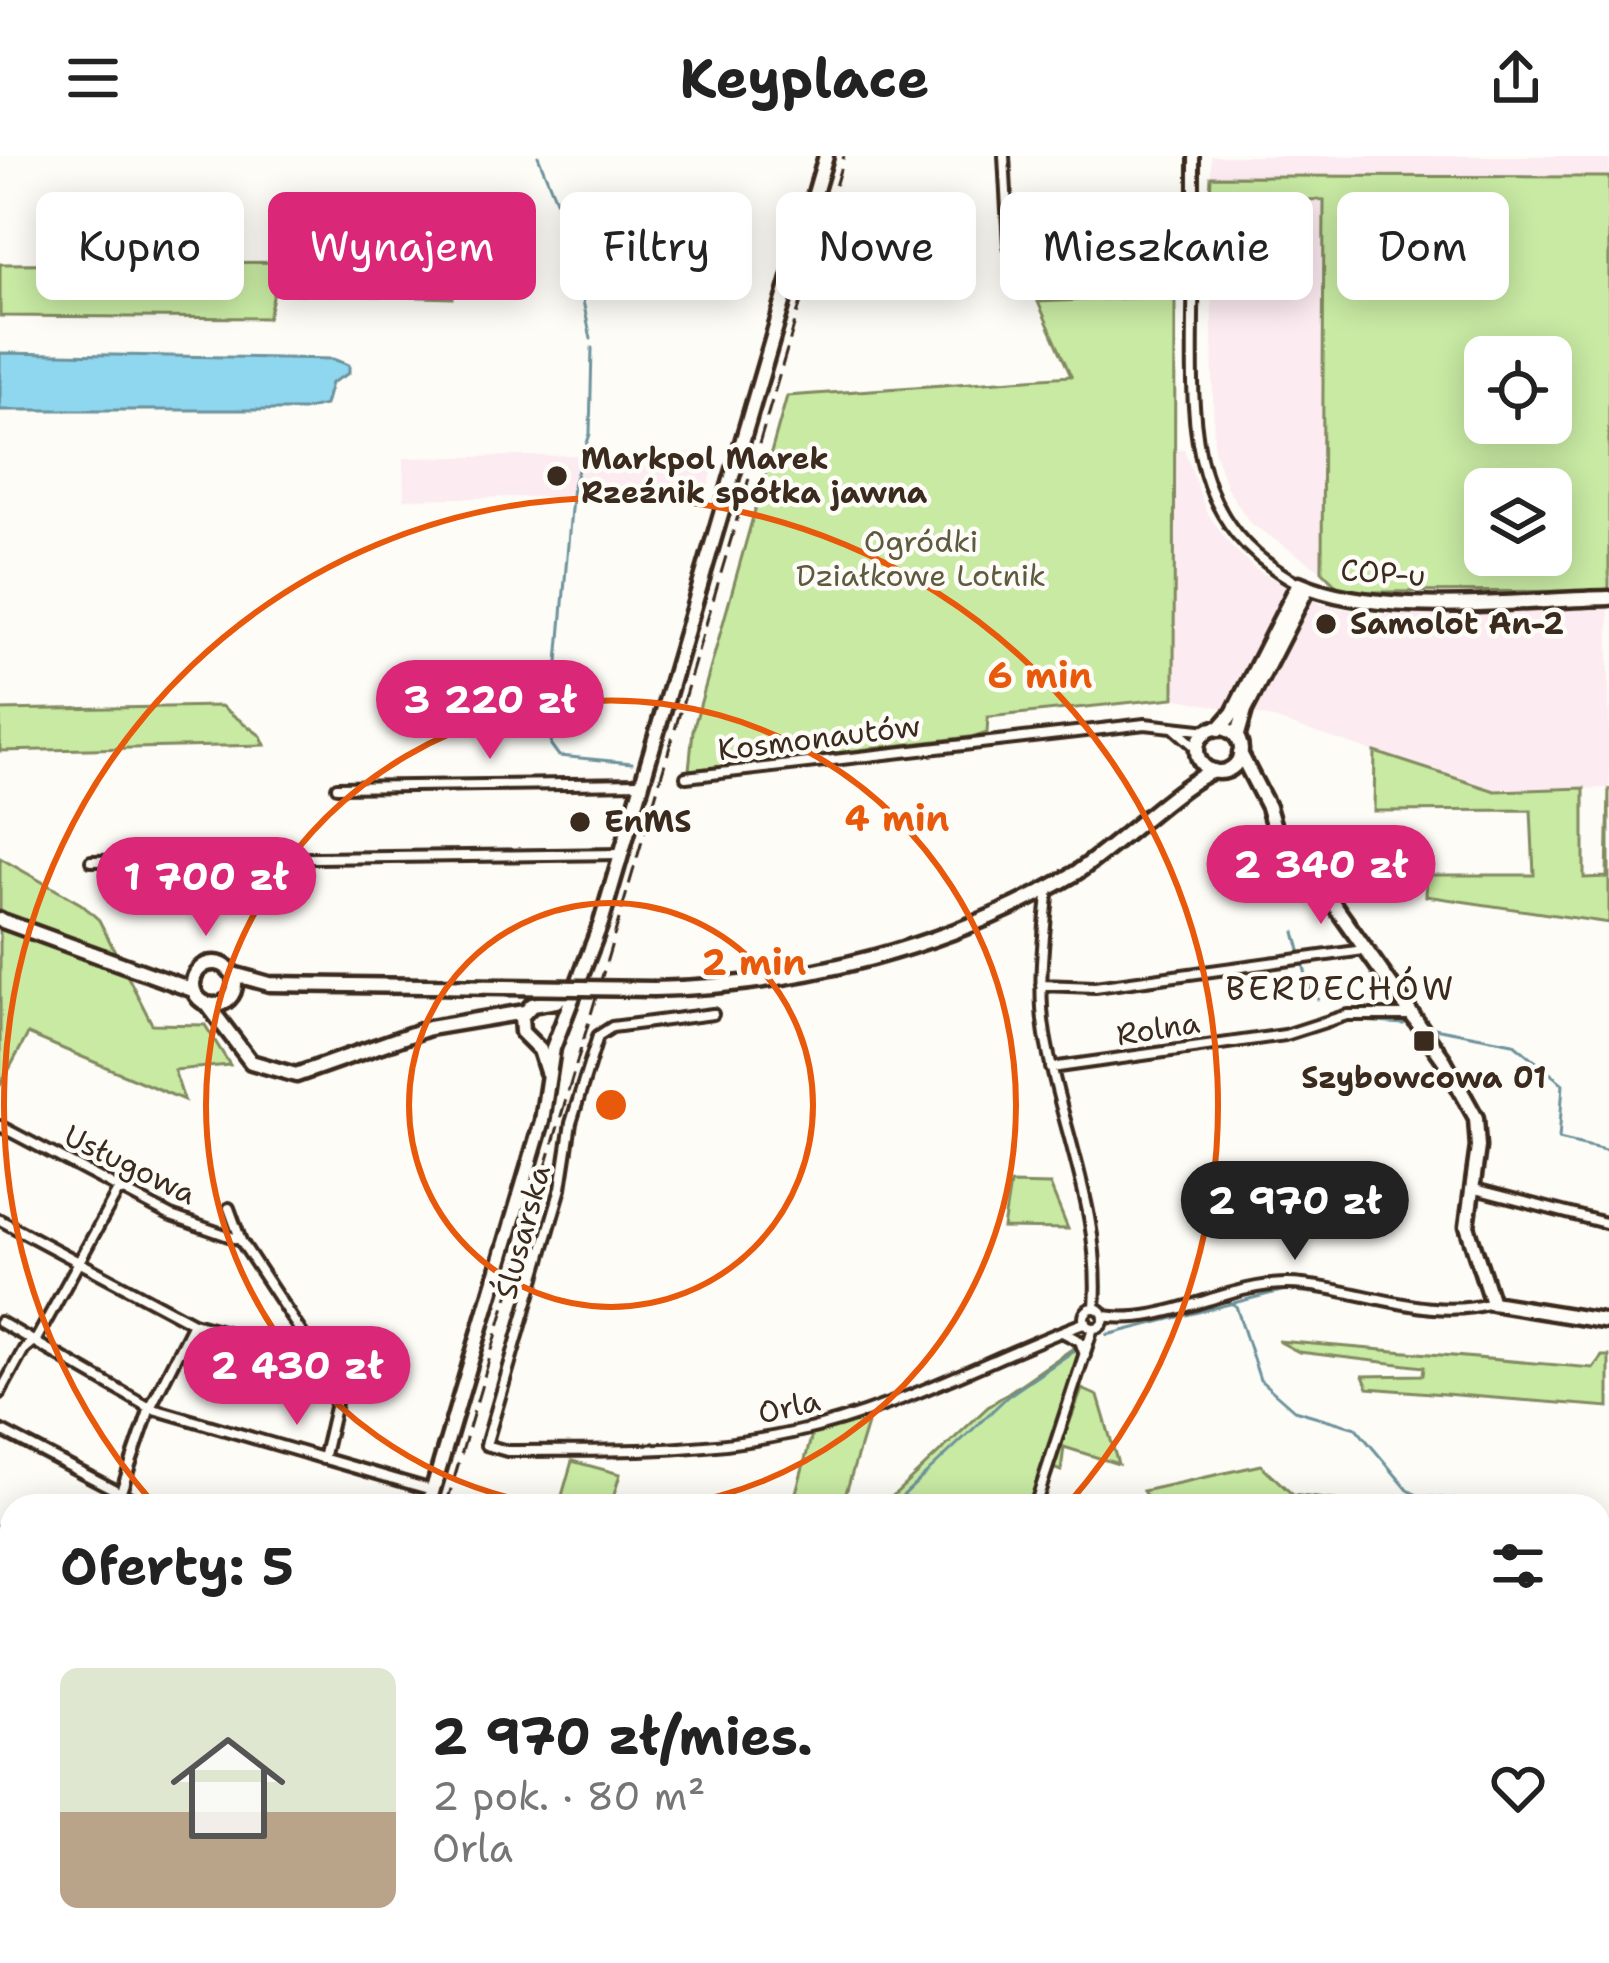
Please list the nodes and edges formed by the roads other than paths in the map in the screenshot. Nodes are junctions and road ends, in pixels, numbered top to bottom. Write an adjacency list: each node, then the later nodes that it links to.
1 (826, 156): 16 (main road)
2 (1004, 156): 4 (street)
3 (1194, 156): 5 (street)
4 (1006, 192)
5 (1194, 192)
6 (1194, 300): 7 (street)
7 (1304, 585): 8 (main road, COP-u); 10 (main road); 11 (main road)
8 (1609, 598)
9 (1172, 726): 10 (street, Kosmonautów); 12 (street); 15 (street, Kosmonautów)
10 (1214, 730): 11 (main road); 12 (main road)
11 (1237, 738): 13 (main road)
12 (1198, 753): 14 (main road); 19 (main road)
13 (1240, 753): 14 (main road); 17 (main road)
14 (1221, 771): 17 (main road); 19 (main road)
15 (686, 777)
16 (642, 782): 18 (street); 20 (main road)
17 (1256, 784): 26 (main road)
18 (337, 787)
19 (1183, 789): 22 (main road)
20 (621, 854): 21 (street); 30 (main road)
21 (91, 861)
22 (1048, 887): 23 (main road); 24 (street)
23 (1025, 899): 24 (street); 31 (main road, bridge)
24 (1048, 919): 32 (street)
25 (0, 920): 28 (main road)
26 (1365, 950): 32 (street); 39 (main road)
27 (197, 970): 28 (main road); 29 (main road); 33 (main road)
28 (160, 974): 33 (main road)
29 (233, 974): 31 (main road); 34 (main road)
30 (576, 984): 36 (main road); 40 (main road)
31 (268, 985): 34 (main road)
32 (1041, 985): 46 (street)
33 (193, 990): 35 (main road)
34 (230, 998): 35 (main road); 42 (main road)
35 (207, 1004): 42 (main road)
36 (548, 1004): 37 (main road); 40 (main road)
37 (524, 1012): 41 (main road); 43 (main road)
38 (713, 1014): 70 (street, Ślusarska)
39 (1412, 1015): 46 (street, Rolna); 49 (main road)
40 (563, 1018): 44 (main road)
41 (479, 1022): 42 (main road); 43 (main road)
42 (226, 1033)
43 (522, 1033): 45 (main road)
44 (555, 1041): 45 (main road); 47 (main road)
45 (536, 1045): 47 (main road)
46 (1052, 1068): 57 (street)
47 (549, 1079): 72 (main road)
48 (0, 1126): 50 (street, Usługowa)
49 (1469, 1188): 53 (street); 56 (main road)
50 (119, 1189): 54 (street, Usługowa); 55 (street)
51 (229, 1208): 54 (street)
52 (0, 1220): 55 (street)
53 (1609, 1224)
54 (241, 1241): 65 (street)
55 (79, 1262): 61 (street); 64 (street)
56 (1492, 1303): 58 (street); 60 (main road)
57 (1095, 1308): 58 (street); 62 (street)
58 (1104, 1316): 62 (street)
59 (0, 1322): 64 (street)
60 (1609, 1322)
61 (193, 1323): 65 (street); 68 (street)
62 (1089, 1325): 63 (street, Orla); 66 (street)
63 (1058, 1333): 66 (street); 70 (street, Orla)
64 (32, 1342): 67 (street); 68 (street)
65 (316, 1351): 71 (street)
66 (1085, 1356): 76 (street)
67 (0, 1393)
68 (150, 1408): 71 (street); 74 (street)
69 (0, 1430): 73 (street)
70 (486, 1445)
71 (323, 1459): 72 (street)
72 (432, 1490): 75 (main road)
73 (118, 1494)
74 (120, 1494)
75 (431, 1494)
76 (1039, 1494)

